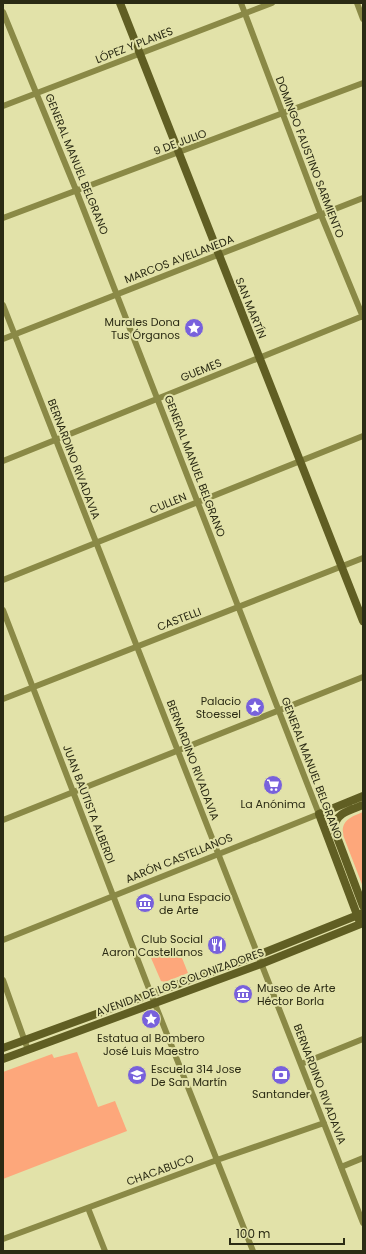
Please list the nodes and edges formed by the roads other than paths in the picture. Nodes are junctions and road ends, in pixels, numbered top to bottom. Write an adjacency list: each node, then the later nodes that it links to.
1 (120, 3): 8 (main road, SAN MARTÍN)
2 (241, 3): 6 (street, DOMINGO FAUSTINO SARMIENTO)
3 (272, 3): 6 (street, LÓPEZ Y PLANES)
4 (357, 3): 7 (street)
5 (3, 12): 10 (street, GENERAL MANUEL BELGRANO)
6 (246, 13): 8 (street, LÓPEZ Y PLANES); 12 (street, DOMINGO FAUSTINO SARMIENTO)
7 (363, 18)
8 (140, 54): 10 (street, LÓPEZ Y PLANES); 13 (main road, SAN MARTÍN)
9 (363, 83): 12 (street, 9 DE JULIO)
10 (36, 93): 11 (street, LÓPEZ Y PLANES); 14 (street, GENERAL MANUEL BELGRANO)
11 (3, 106)
12 (283, 114): 13 (street, 9 DE JULIO); 16 (street, DOMINGO FAUSTINO SARMIENTO)
13 (178, 153): 14 (street, 9 DE JULIO); 18 (main road, SAN MARTÍN)
14 (76, 190): 17 (street, 9 DE JULIO); 19 (street, GENERAL MANUEL BELGRANO)
15 (363, 198): 16 (street, MARCOS AVELLANEDA)
16 (321, 215): 18 (street, MARCOS AVELLANEDA); 21 (street, DOMINGO FAUSTINO SARMIENTO)
17 (3, 218)
18 (218, 255): 19 (street, MARCOS AVELLANEDA); 24 (main road, SAN MARTÍN)
19 (117, 294): 22 (street, MARCOS AVELLANEDA); 25 (street, GENERAL MANUEL BELGRANO)
20 (3, 305): 22 (street, BERNARDINO RIVADAVIA)
21 (363, 316): 24 (street, GUEMES)
22 (14, 334): 23 (street, MARCOS AVELLANEDA); 27 (street, BERNARDINO RIVADAVIA)
23 (3, 339)
24 (259, 358): 25 (street, GUEMES); 29 (main road, SAN MARTÍN)
25 (157, 399): 27 (street, GUEMES); 30 (street, GENERAL MANUEL BELGRANO)
26 (363, 436): 29 (street, CULLEN)
27 (56, 440): 28 (street, GUEMES); 31 (street, BERNARDINO RIVADAVIA)
28 (3, 461)
29 (300, 461): 30 (street, CULLEN); 33 (main road, SAN MARTÍN)
30 (197, 502): 31 (street, CULLEN); 35 (street, GENERAL MANUEL BELGRANO)
31 (97, 543): 34 (street, CULLEN); 38 (street, BERNARDINO RIVADAVIA)
32 (363, 558): 33 (street, CASTELLI)
33 (341, 566): 35 (street, CASTELLI); 37 (main road, SAN MARTÍN)
34 (3, 580)
35 (238, 607): 38 (street, CASTELLI); 42 (street, GENERAL MANUEL BELGRANO)
36 (3, 610): 40 (street, JUAN BAUTISTA ALBERDI)
37 (363, 621)
38 (137, 646): 40 (street, CASTELLI); 43 (street, BERNARDINO RIVADAVIA)
39 (363, 677): 42 (street)
40 (33, 687): 41 (street, CASTELLI); 44 (street, JUAN BAUTISTA ALBERDI)
41 (3, 699)
42 (278, 711): 43 (street); 47 (street, GENERAL MANUEL BELGRANO)
43 (178, 751): 44 (street); 49 (street, BERNARDINO RIVADAVIA)
44 (74, 792): 48 (street); 50 (street, JUAN BAUTISTA ALBERDI)
45 (363, 796): 47 (main road, AARÓN CASTELLANOS)
46 (363, 805): 51 (main road, GENERAL MANUEL BELGRANO)
47 (318, 814): 49 (street, AARÓN CASTELLANOS); 52 (main road, GENERAL MANUEL BELGRANO)
48 (3, 820)
49 (219, 854): 50 (street, AARÓN CASTELLANOS); 55 (street, BERNARDINO RIVADAVIA)
50 (114, 896): 54 (street, AARÓN CASTELLANOS); 58 (street, JUAN BAUTISTA ALBERDI)
51 (363, 906)
52 (360, 915): 53 (main road, GENERAL MANUEL BELGRANO); 55 (main road, AVENIDA DE LOS COLONIZADORES)
53 (362, 926): 56 (main road, AVENIDA DE LOS COLONIZADORES)
54 (3, 940)
55 (258, 956): 56 (street, BERNARDINO RIVADAVIA); 58 (main road, AVENIDA DE LOS COLONIZADORES)
56 (262, 964): 59 (main road, AVENIDA DE LOS COLONIZADORES); 65 (street, BERNARDINO RIVADAVIA)
57 (3, 980): 61 (street)
58 (151, 994): 59 (street, JUAN BAUTISTA ALBERDI); 61 (main road, AVENIDA DE LOS COLONIZADORES)
59 (155, 1002): 63 (main road, AVENIDA DE LOS COLONIZADORES); 68 (street, JUAN BAUTISTA ALBERDI)
60 (363, 1039): 65 (street)
61 (26, 1040): 62 (main road, AVENIDA DE LOS COLONIZADORES); 63 (street)
62 (3, 1048)
63 (28, 1050): 64 (main road, AVENIDA DE LOS COLONIZADORES)
64 (3, 1060)
65 (301, 1064): 66 (street, BERNARDINO RIVADAVIA)
66 (324, 1123): 68 (street, CHACABUCO); 69 (street, BERNARDINO RIVADAVIA)
67 (363, 1158): 69 (street)
68 (218, 1160): 70 (street, CHACABUCO); 74 (street, JUAN BAUTISTA ALBERDI)
69 (341, 1167): 71 (street, BERNARDINO RIVADAVIA)
70 (88, 1208): 72 (street, CHACABUCO); 73 (street)
71 (363, 1223)
72 (3, 1239)
73 (105, 1251)
74 (253, 1251)

